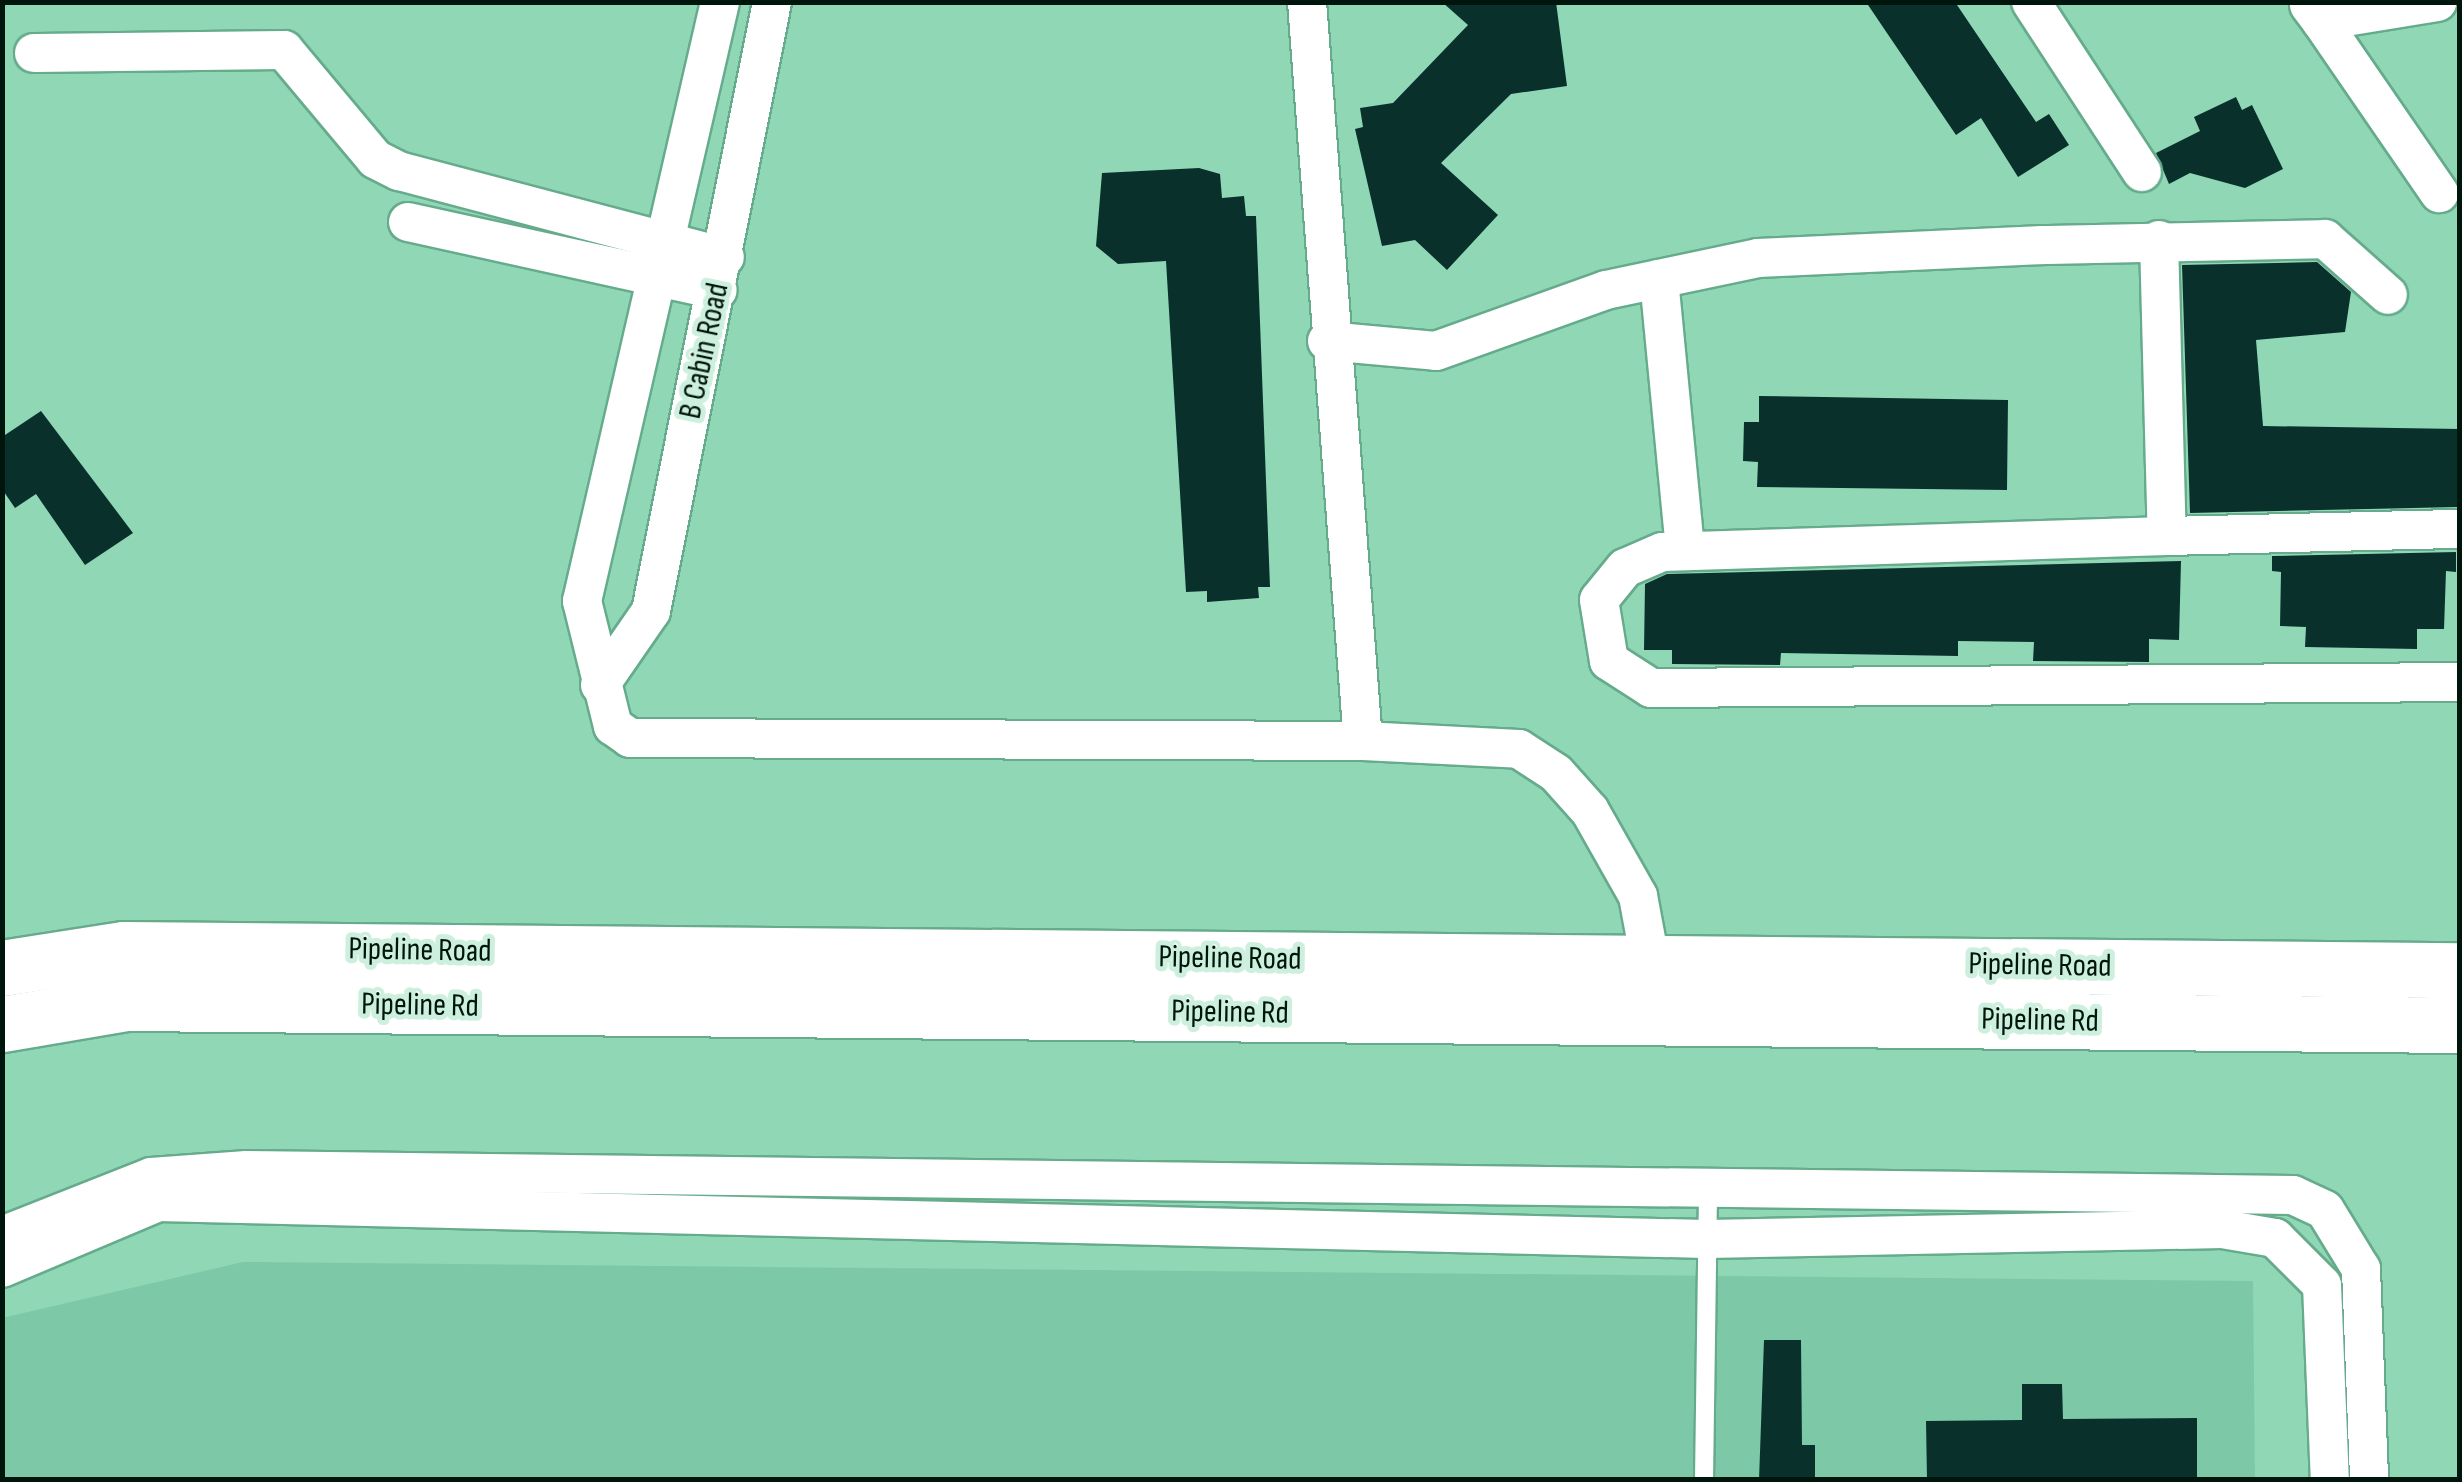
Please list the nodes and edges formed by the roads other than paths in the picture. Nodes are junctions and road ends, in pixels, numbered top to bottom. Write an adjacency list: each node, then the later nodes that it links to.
1 (720, 2): 7 (street)
2 (772, 2): 9 (street, B Cabin Road)
3 (1307, 2): 18 (street)
4 (2030, 2): 10 (street)
5 (2437, 2): 6 (street)
6 (2314, 12): 11 (street)
7 (715, 46): 9 (street); 14 (street)
8 (34, 53): 14 (street)
9 (766, 57): 15 (street, B Cabin Road)
10 (2142, 172)
11 (2439, 193)
12 (408, 222): 14 (street)
13 (2159, 240): 16 (street); 17 (street); 20 (street)
14 (663, 258): 15 (street); 23 (street)
15 (722, 274): 23 (street, B Cabin Road)
16 (1659, 279): 18 (street); 21 (street)
17 (2388, 295)
18 (1327, 342): 24 (street)
19 (2460, 530): 20 (street)
20 (2167, 536): 21 (street)
21 (1685, 550): 22 (street)
22 (2460, 682)
23 (600, 684): 24 (street)
24 (1363, 741): 25 (street)
25 (1655, 963): 26 (main road, Pipeline Road); 27 (main road, Pipeline Road); 28 (street)
26 (2, 968)
27 (2460, 970)
28 (1656, 1017): 29 (main road, Pipeline Rd); 30 (main road, Pipeline Rd)
29 (2, 1024)
30 (2460, 1024)
31 (1708, 1187): 32 (street); 34 (street); 36 (lane)
32 (2052, 1187): 33 (street); 35 (street)
33 (2052, 1233): 36 (street); 37 (street)
34 (2, 1236)
35 (2347, 1236): 37 (street); 41 (street)
36 (1708, 1239): 38 (street); 39 (lane)
37 (2306, 1260): 40 (street)
38 (2, 1268)
39 (1704, 1480)
40 (2330, 1480)
41 (2369, 1480)

